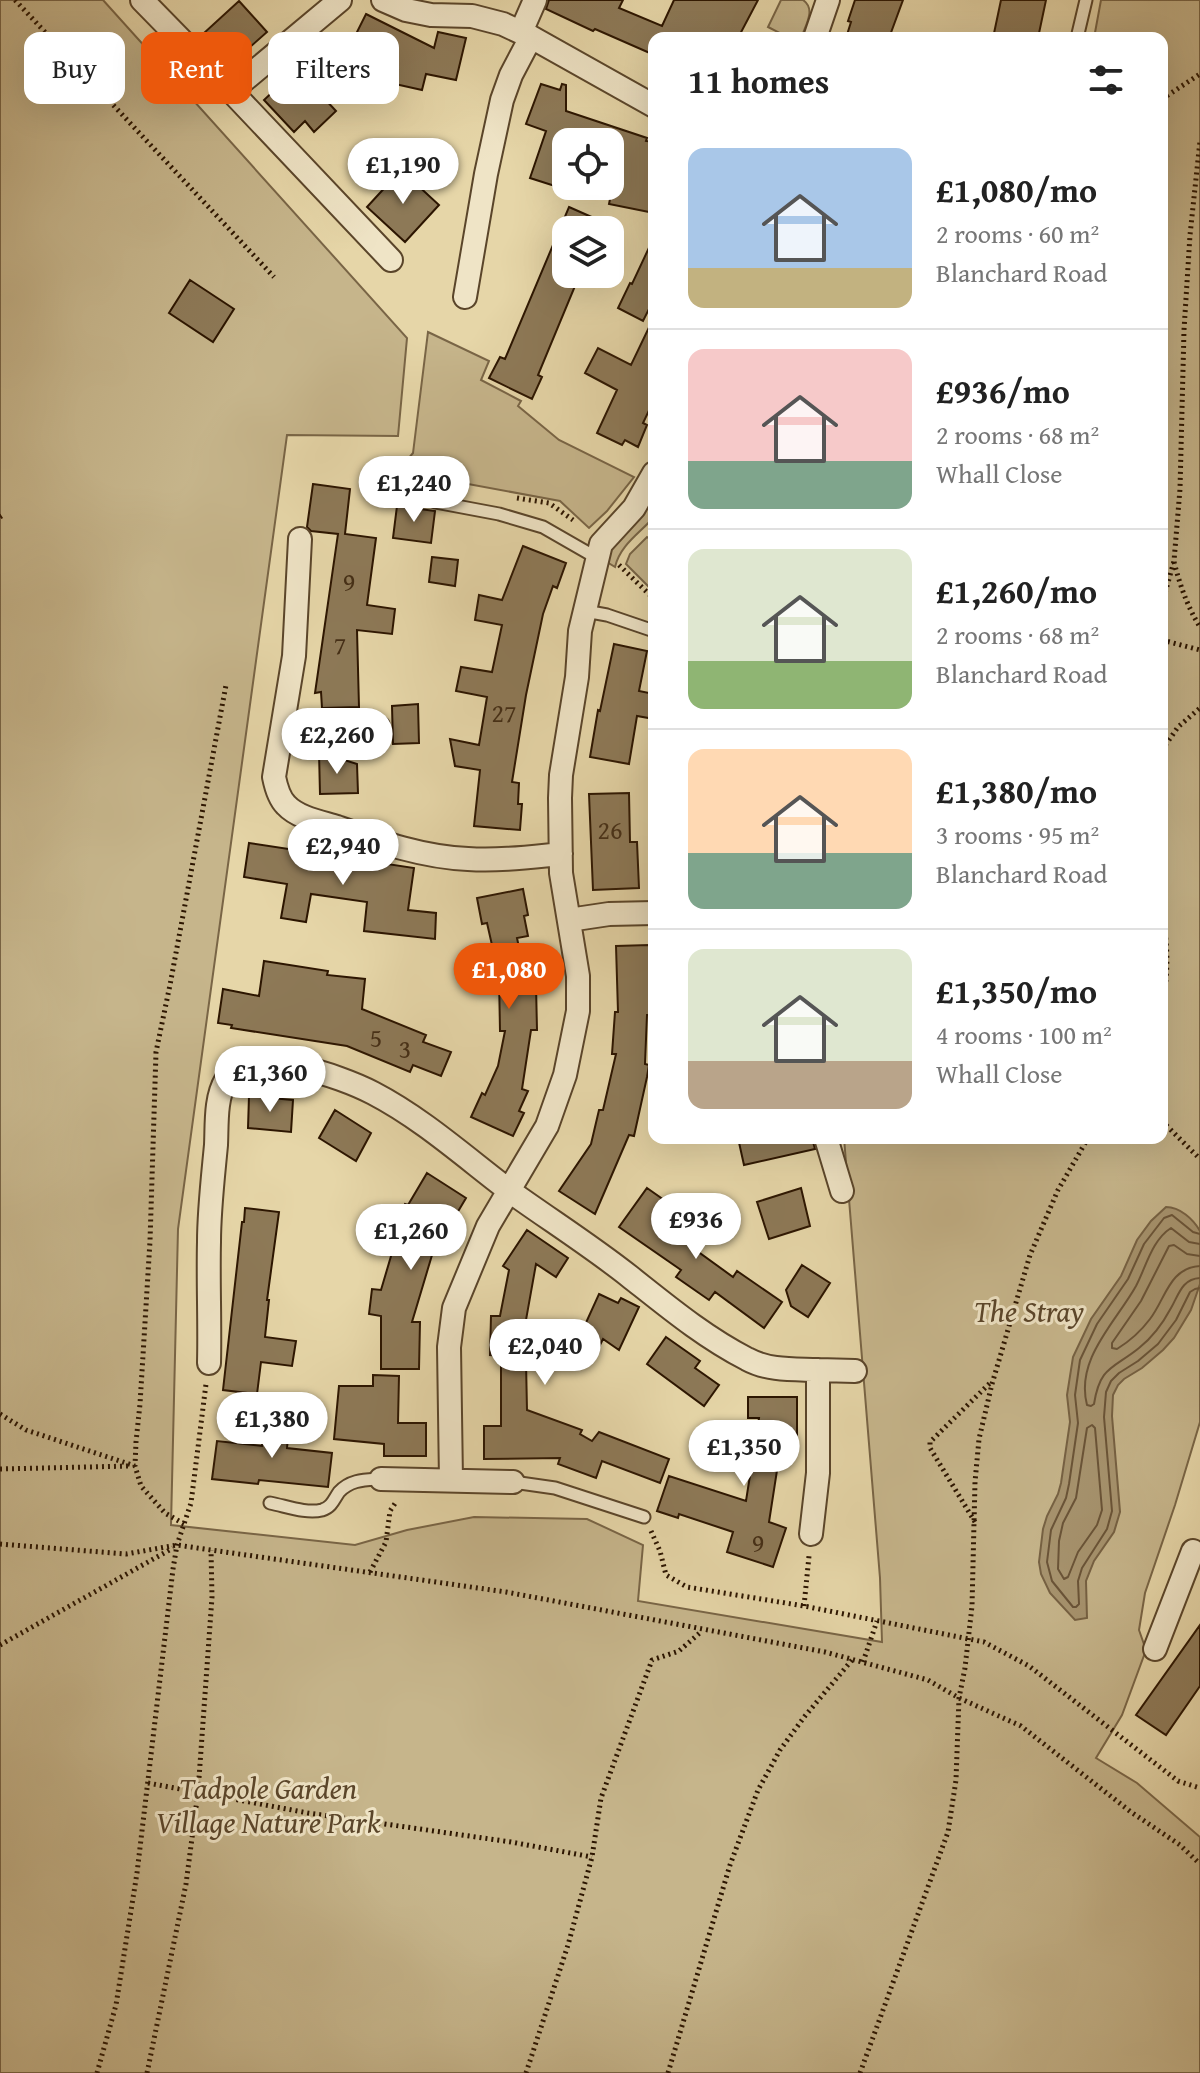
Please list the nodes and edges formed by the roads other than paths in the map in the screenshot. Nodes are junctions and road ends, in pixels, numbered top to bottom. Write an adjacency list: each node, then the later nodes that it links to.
1 (142, 0): 7 (street)
2 (340, 0): 11 (street)
3 (383, 0): 10 (street)
4 (535, 0): 10 (street)
5 (828, 0): 8 (street)
6 (1086, 0): 9 (lane)
7 (173, 32)
8 (817, 32)
9 (1078, 32)
10 (526, 35): 12 (street); 15 (street)
11 (252, 73)
12 (648, 103)
13 (243, 104): 14 (street)
14 (391, 260)
15 (465, 297)
16 (648, 484): 19 (street)
17 (435, 502): 19 (lane)
18 (300, 539): 23 (street)
19 (597, 558): 20 (street)
20 (585, 611): 21 (lane); 24 (street)
21 (648, 629)
22 (383, 724): 23 (lane)
23 (283, 726): 24 (street)
24 (561, 854): 26 (street)
25 (648, 913): 26 (street)
26 (569, 920): 28 (street)
27 (828, 1144): 29 (street)
28 (510, 1191): 30 (street); 31 (street); 34 (street)
29 (842, 1191)
30 (209, 1363)
31 (818, 1370): 32 (street); 38 (street)
32 (855, 1371)
33 (381, 1479): 34 (street); 36 (lane)
34 (451, 1480): 35 (street)
35 (513, 1482): 37 (lane)
36 (270, 1503)
37 (644, 1517)
38 (811, 1534)
39 (1198, 1545): 40 (street)
40 (1155, 1649)

